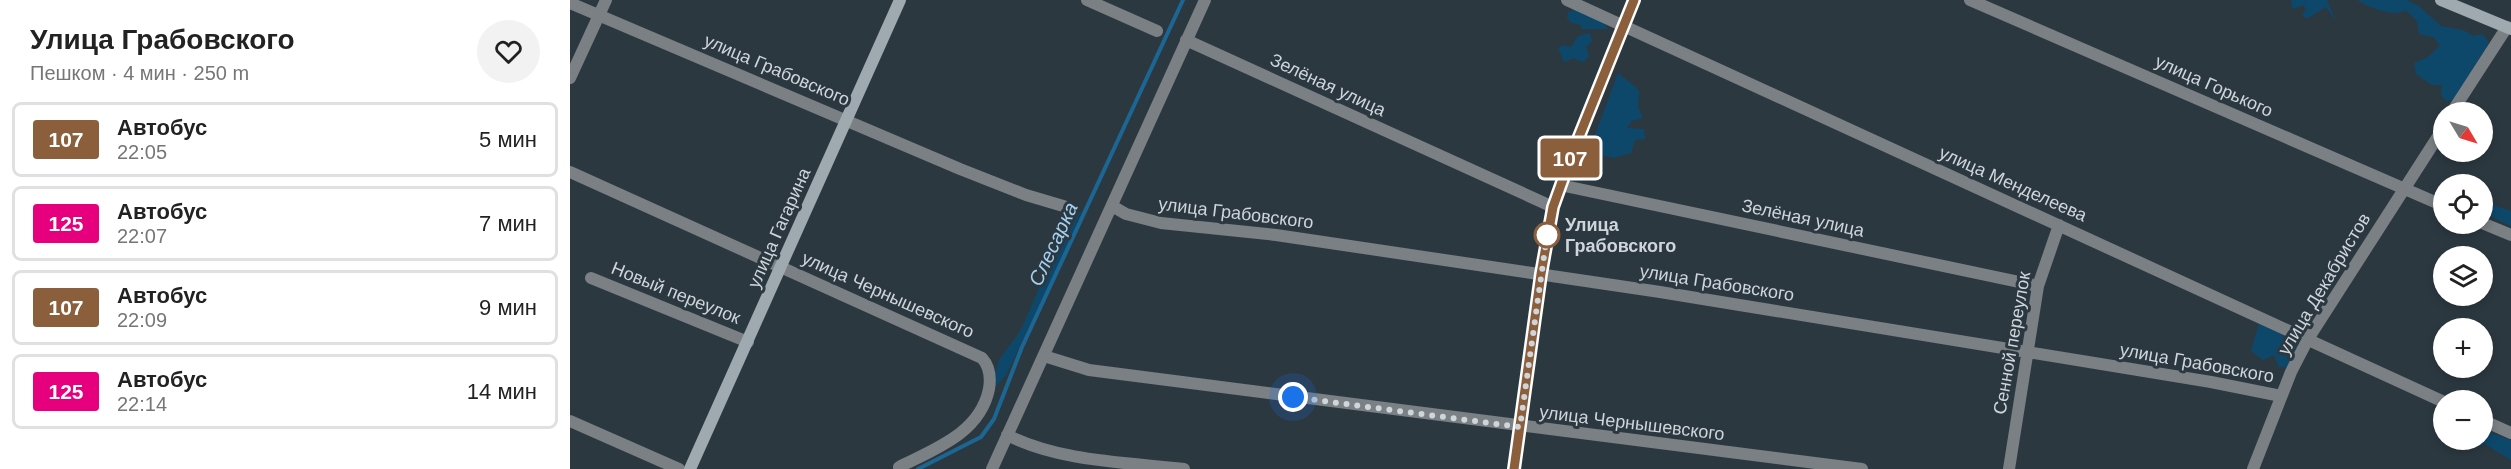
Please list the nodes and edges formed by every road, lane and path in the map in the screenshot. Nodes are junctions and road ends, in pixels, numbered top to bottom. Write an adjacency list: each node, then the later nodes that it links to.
1 (606, 0): 10 (street)
2 (900, 0): 17 (main road, улица Гагарина)
3 (1087, 0): 13 (street)
4 (1205, 0): 14 (street)
5 (1566, 0): 11 (street, улица Менделеева)
6 (1634, 0): 11 (main road)
7 (1970, 0): 21 (street, улица Горького)
8 (2441, 0): 12 (main road)
9 (570, 3): 10 (street, улица Грабовского)
10 (599, 15): 15 (street); 17 (street, улица Грабовского)
11 (1622, 26): 20 (main road); 26 (street, улица Менделеева)
12 (2509, 28): 16 (street)
13 (1157, 31)
14 (1186, 40): 23 (street); 24 (street, Зелёная улица)
15 (570, 78)
16 (2459, 102)
17 (848, 119): 25 (street, улица Грабовского); 29 (main road, улица Гагарина)
18 (2433, 144): 21 (street, улица Декабристов)
19 (570, 172): 29 (street, улица Чернышевского)
20 (1560, 185): 24 (main road); 32 (street, Зелёная улица)
21 (2404, 188): 22 (street, улица Горького); 33 (street, улица Декабристов)
22 (2433, 201)
23 (1112, 206): 30 (street, улица Грабовского); 36 (street)
24 (1553, 207): 30 (main road)
25 (1070, 208)
26 (2059, 225): 32 (street, Сенной переулок); 33 (street, улица Менделеева)
27 (2493, 228): 28 (street)
28 (2511, 235)
29 (781, 268): 34 (main road, улица Гагарина); 44 (street, улица Чернышевского)
30 (1541, 274): 35 (street, улица Грабовского); 41 (main road)
31 (591, 278): 34 (street, Новый переулок)
32 (2038, 286): 35 (street, Сенной переулок)
33 (2308, 339): 37 (street, улица Декабристов); 38 (street, улица Менделеева)
34 (748, 342): 46 (main road, улица Гагарина)
35 (2027, 352): 37 (street, улица Грабовского); 51 (street, Сенной переулок)
36 (1044, 356): 41 (street, улица Чернышевского); 43 (street)
37 (2281, 396): 52 (street, улица Декабристов)
38 (2433, 397)
39 (570, 421): 45 (street)
40 (2493, 425): 42 (street)
41 (1520, 427): 49 (main road); 50 (street, улица Чернышевского)
42 (2511, 433)
43 (1007, 435): 47 (street); 48 (street)
44 (899, 467)
45 (679, 469)
46 (690, 469)
47 (992, 469)
48 (1184, 469)
49 (1514, 469)
50 (1862, 469)
51 (2009, 469)
52 (2253, 469)

